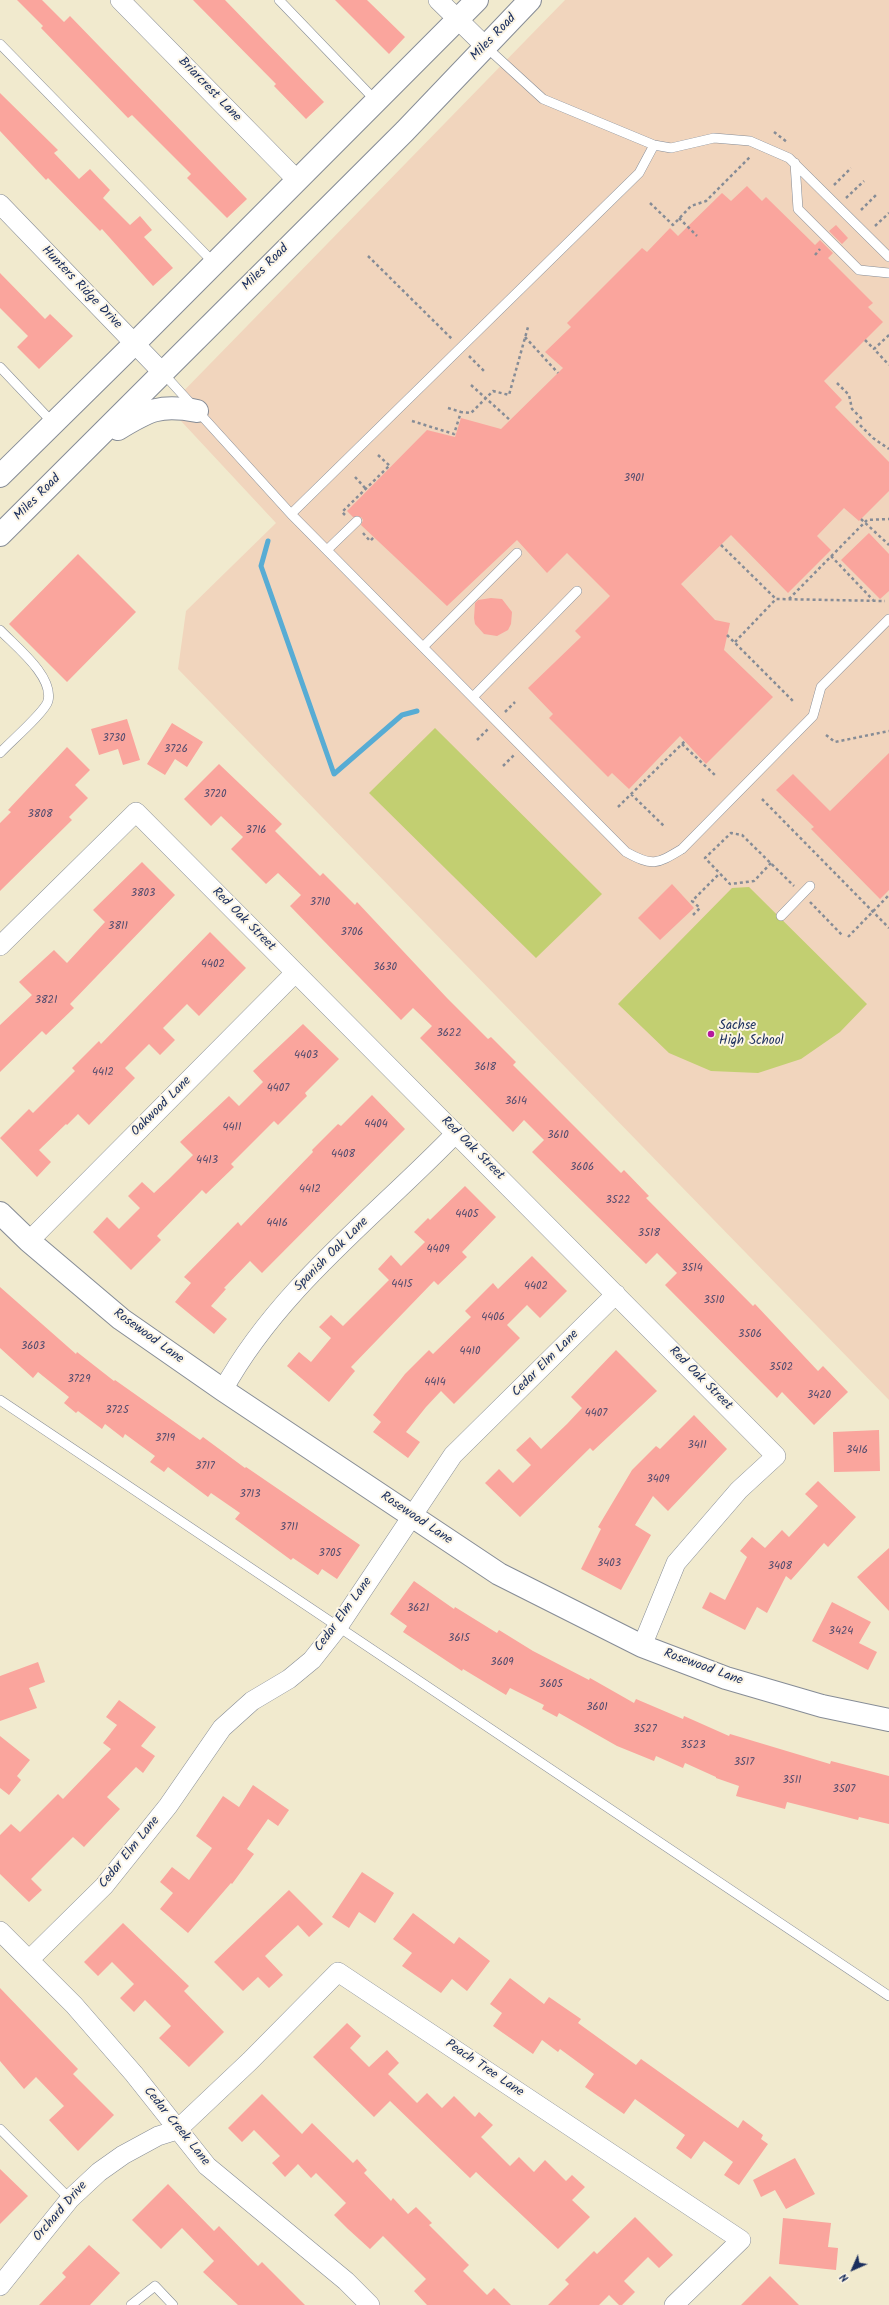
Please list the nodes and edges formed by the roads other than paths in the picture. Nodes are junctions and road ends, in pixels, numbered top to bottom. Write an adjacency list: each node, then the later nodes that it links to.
1 (120, 0): 12 (street, Briarcrest Lane)
2 (279, 0): 9 (lane)
3 (438, 0): 6 (street)
4 (477, 0): 6 (main road)
5 (530, 0): 8 (main road, Miles Road)
6 (457, 19): 8 (street); 9 (main road)
7 (0, 44): 15 (lane)
8 (485, 46): 10 (lane); 19 (main road, Miles Road)
9 (376, 101): 12 (main road)
10 (654, 145): 11 (lane); 24 (lane)
11 (794, 163): 14 (lane); 16 (lane)
12 (298, 181): 15 (main road)
13 (0, 204): 17 (street, Hunters Ridge Drive)
14 (889, 257)
15 (215, 264): 17 (main road)
16 (889, 273)
17 (134, 344): 19 (street, Hunters Ridge Drive); 21 (main road)
18 (0, 367): 21 (lane)
19 (162, 372): 20 (lane); 22 (main road, Miles Road)
20 (197, 411): 22 (main road); 24 (lane)
21 (53, 422): 23 (main road)
22 (86, 449): 26 (main road, Miles Road)
23 (0, 476)
24 (291, 514): 27 (lane)
25 (355, 523): 27 (lane)
26 (0, 535)
27 (327, 550): 32 (lane)
28 (517, 553): 32 (lane)
29 (577, 591): 33 (lane)
30 (889, 619): 33 (lane)
31 (0, 630): 34 (lane)
32 (423, 647): 33 (lane)
33 (473, 697)
34 (0, 753)
35 (810, 886): 36 (lane)
36 (781, 916)
37 (0, 946): 38 (street, Red Oak Street)
38 (295, 973): 39 (street, Red Oak Street); 41 (street, Oakwood Lane)
39 (456, 1133): 42 (street, Red Oak Street); 43 (street, Spanish Oak Lane)
40 (0, 1213): 41 (main road, Rosewood Lane)
41 (29, 1241): 43 (main road, Rosewood Lane)
42 (616, 1294): 45 (street, Cedar Elm Lane); 47 (street, Red Oak Street)
43 (223, 1390): 45 (main road, Rosewood Lane)
44 (0, 1400): 46 (lane)
45 (411, 1517): 46 (street, Cedar Elm Lane); 47 (main road, Rosewood Lane)
46 (338, 1626): 50 (street, Cedar Elm Lane); 51 (lane)
47 (642, 1646): 48 (main road, Rosewood Lane)
48 (889, 1720)
49 (0, 1930): 50 (street, Cedar Creek Lane)
50 (29, 1960): 53 (street, Cedar Creek Lane)
51 (889, 1996)
52 (0, 2129): 54 (lane)
53 (177, 2130): 54 (street, Orchard Drive); 58 (street, Cedar Creek Lane); 59 (street, Peach Tree Lane)
54 (70, 2199): 55 (street, Orchard Drive)
55 (0, 2286)
56 (131, 2305): 57 (lane)
57 (173, 2305)
58 (370, 2305)
59 (674, 2305)

